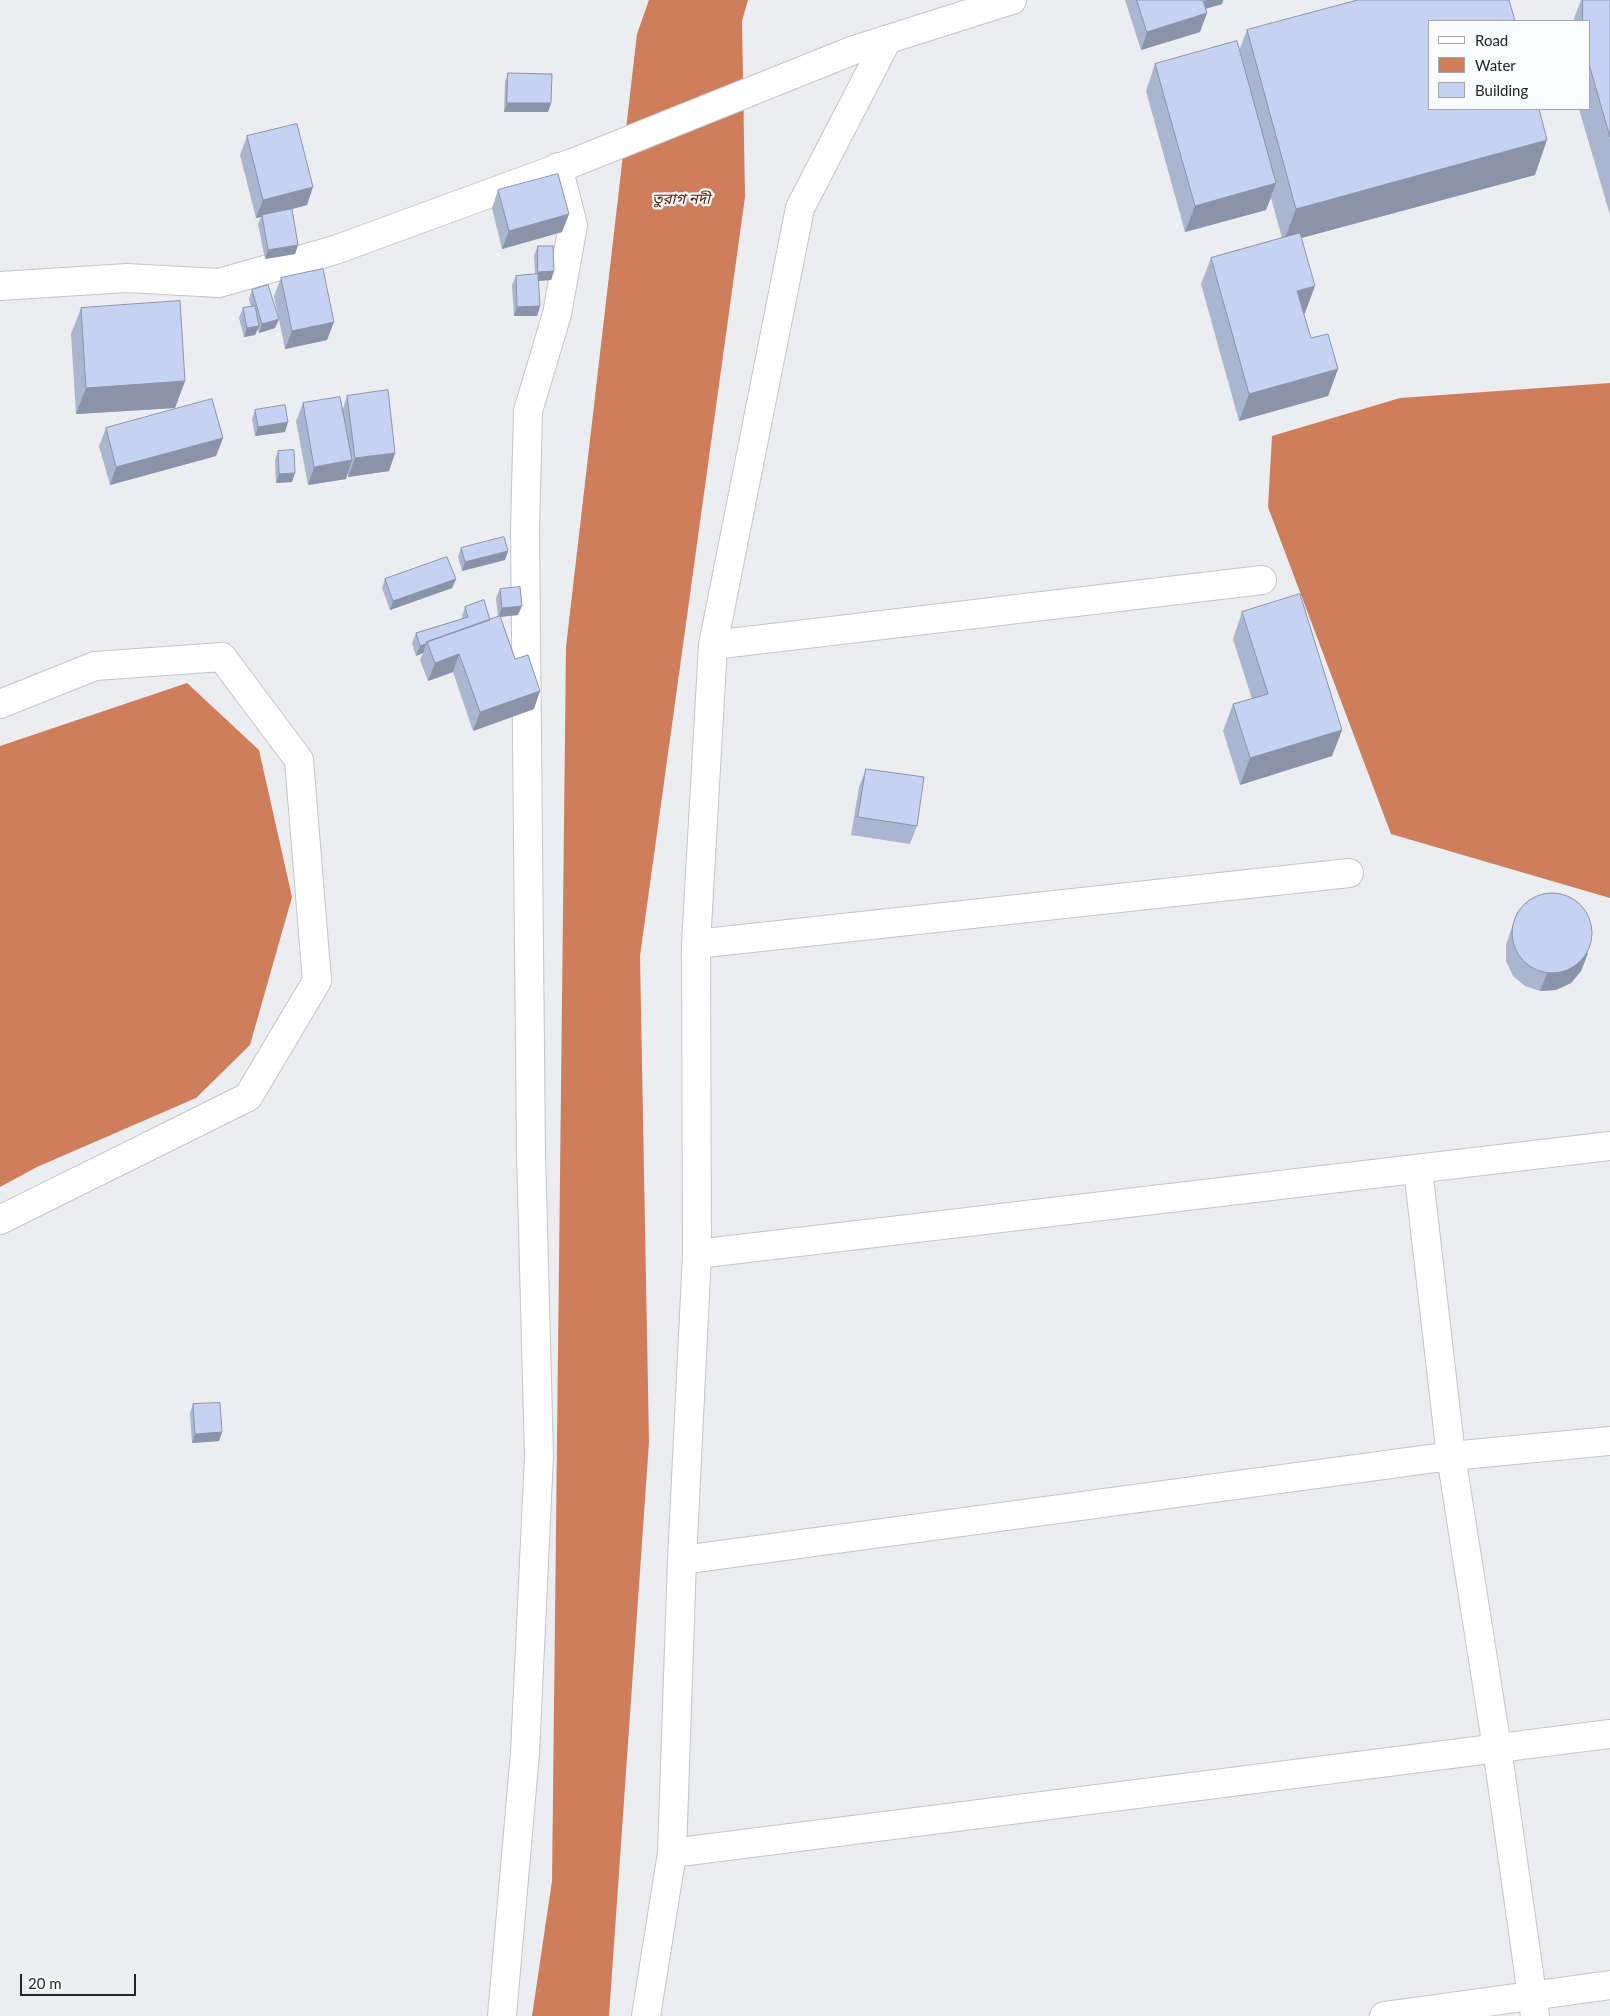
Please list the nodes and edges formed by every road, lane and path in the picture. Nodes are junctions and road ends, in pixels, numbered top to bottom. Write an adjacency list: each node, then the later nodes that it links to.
1 (1012, 0): 2 (street)
2 (887, 40): 3 (street); 6 (street)
3 (566, 165): 4 (street); 22 (street)
4 (0, 286)
5 (1262, 580): 6 (street)
6 (713, 645): 9 (street)
7 (0, 704): 12 (street)
8 (1349, 873): 9 (street)
9 (696, 944): 13 (street)
10 (1610, 1146): 11 (street)
11 (1418, 1168): 13 (street); 15 (street)
12 (0, 1220)
13 (698, 1254): 16 (street)
14 (1610, 1441): 15 (street)
15 (1452, 1456): 16 (street); 18 (street)
16 (682, 1560): 19 (street)
17 (1610, 1734): 18 (street)
18 (1497, 1748): 19 (street); 21 (street)
19 (672, 1853): 23 (street)
20 (1610, 1985): 21 (street)
21 (1534, 2006): 24 (street)
22 (502, 2016)
23 (646, 2016)
24 (1384, 2016)

